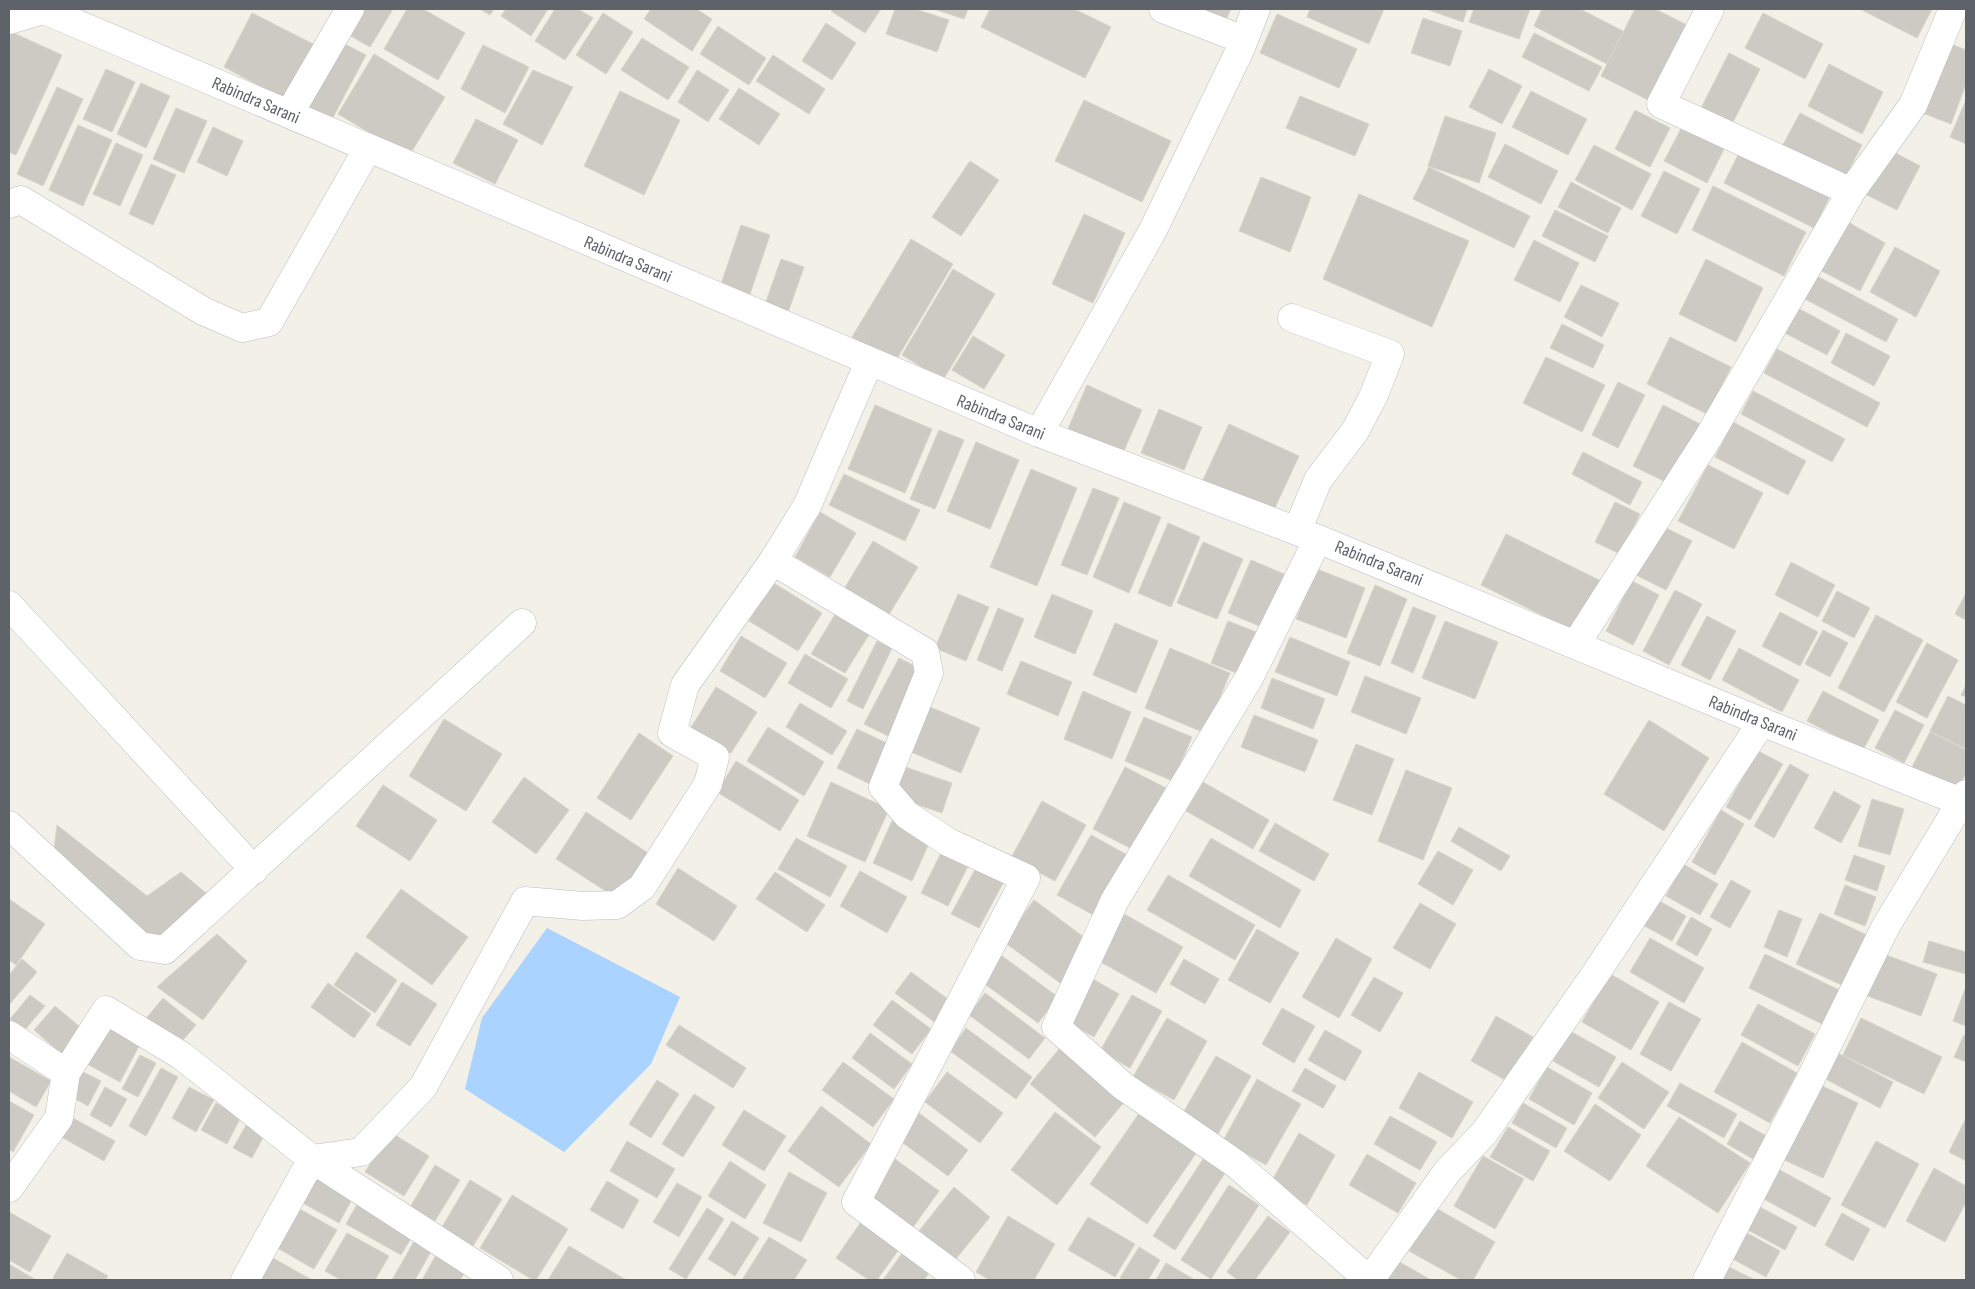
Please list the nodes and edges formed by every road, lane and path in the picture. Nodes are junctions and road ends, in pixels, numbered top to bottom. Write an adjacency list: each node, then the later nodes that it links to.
1 (44, 9): 6 (street); 9 (street, Rabindra Sarani)
2 (350, 9): 9 (street)
3 (1163, 9): 8 (street)
4 (1256, 9): 8 (street)
5 (1710, 9): 11 (street)
6 (9, 20)
7 (1955, 24): 11 (street)
8 (1244, 40): 15 (street)
9 (290, 114): 10 (street, Rabindra Sarani)
10 (368, 148): 12 (street); 14 (street, Rabindra Sarani)
11 (1851, 192): 20 (street)
12 (9, 204)
13 (1292, 318): 16 (street)
14 (869, 362): 15 (street, Rabindra Sarani); 17 (street)
15 (1039, 433): 16 (street, Rabindra Sarani)
16 (1308, 535): 20 (street, Rabindra Sarani); 32 (street)
17 (773, 561): 27 (street); 29 (street)
18 (9, 604): 24 (street)
19 (522, 624): 24 (street)
20 (1576, 644): 21 (street, Rabindra Sarani)
21 (1762, 722): 22 (street, Rabindra Sarani); 32 (street)
22 (1965, 800): 33 (street)
23 (9, 825): 24 (street)
24 (254, 870)
25 (9, 1035): 26 (street)
26 (66, 1073): 27 (street); 28 (street)
27 (312, 1159): 30 (street); 31 (street)
28 (9, 1188)
29 (952, 1278)
30 (245, 1280)
31 (499, 1280)
32 (1370, 1280)
33 (1707, 1280)

